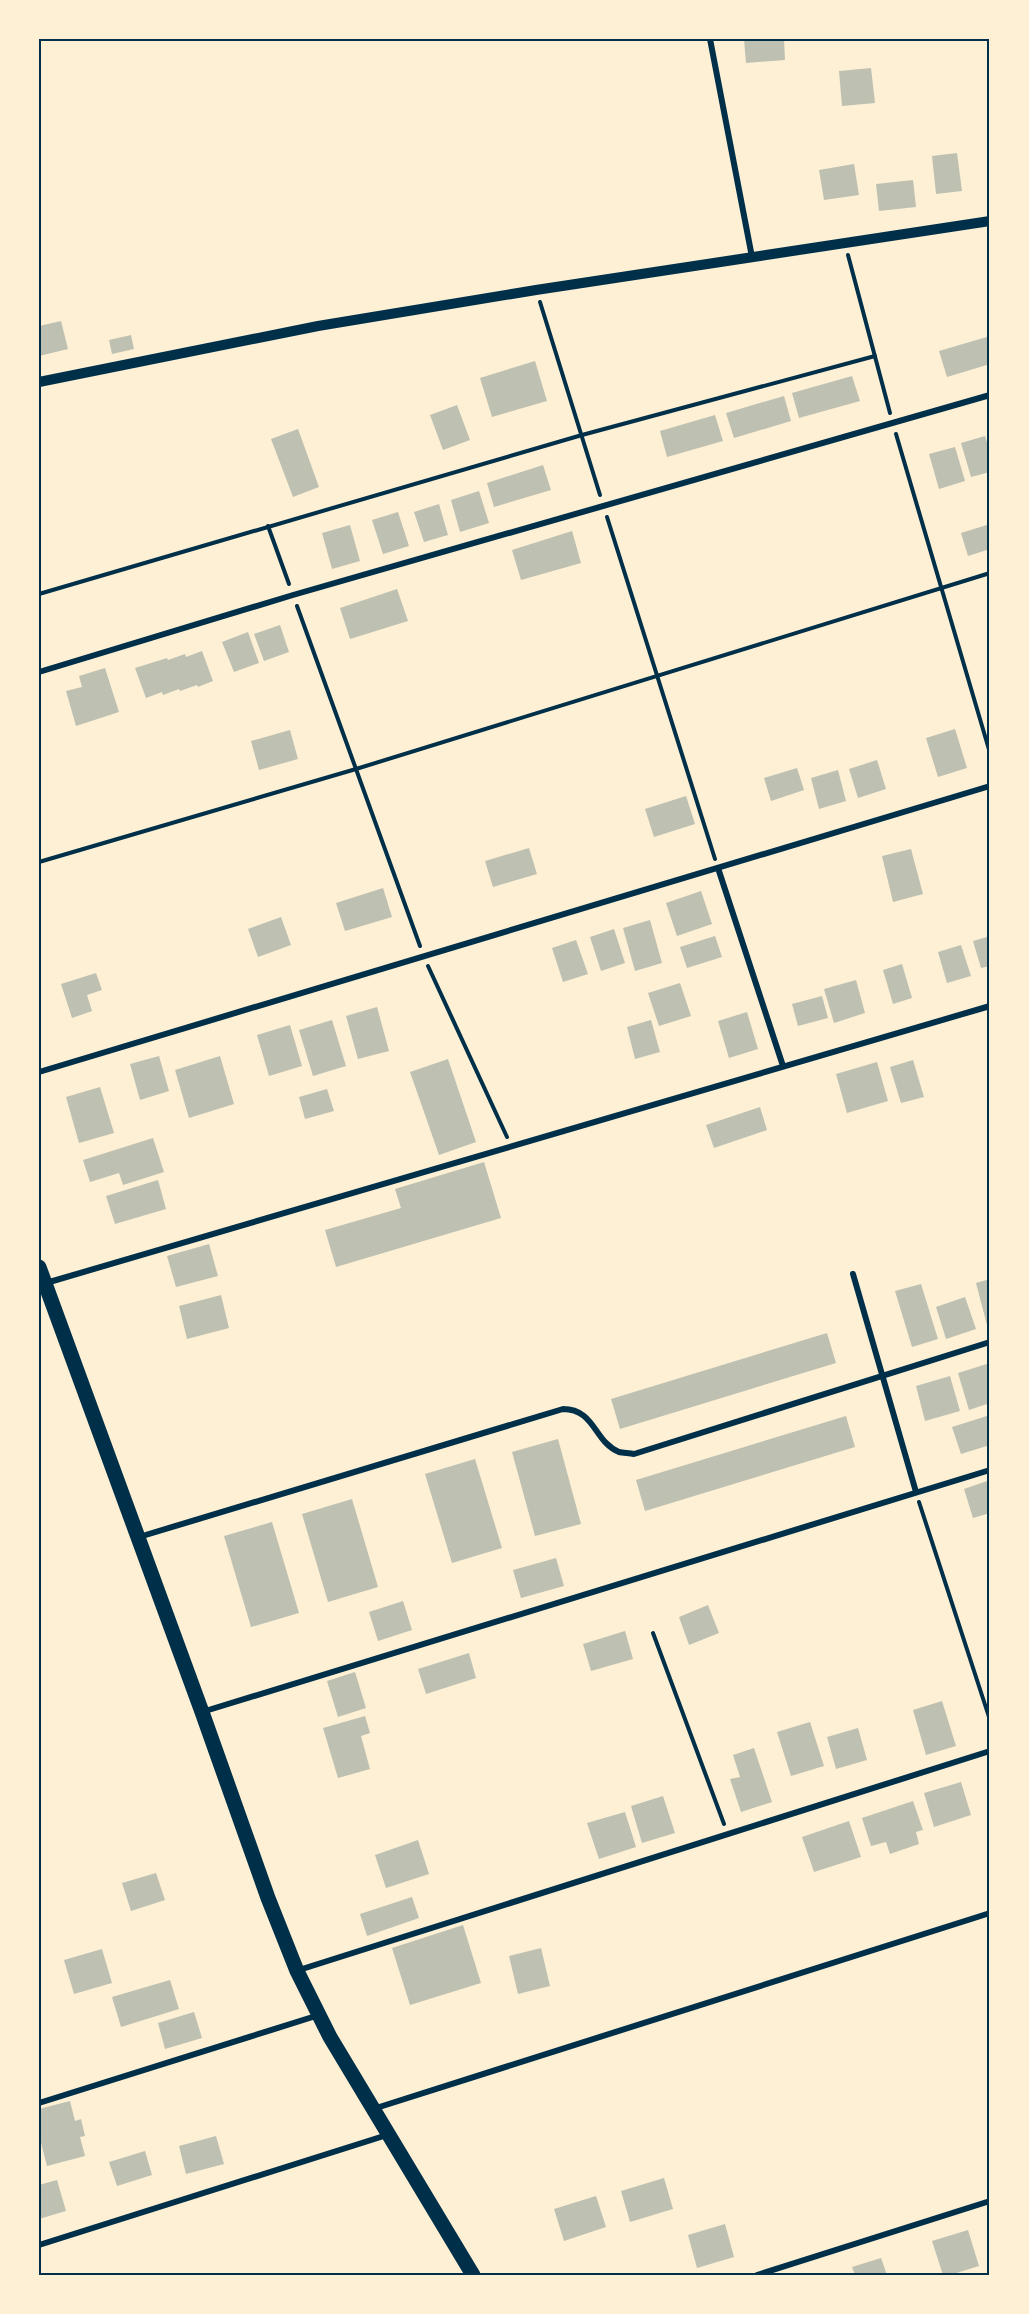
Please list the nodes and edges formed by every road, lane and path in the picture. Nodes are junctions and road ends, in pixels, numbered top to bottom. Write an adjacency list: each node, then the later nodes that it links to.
1 (710, 39): 4 (street)
2 (990, 221): 3 (street)
3 (845, 244): 4 (street); 6 (path)
4 (752, 258): 5 (street)
5 (536, 290): 7 (street); 10 (path)
6 (874, 356): 9 (path); 10 (path)
7 (39, 382)
8 (990, 395): 9 (street)
9 (893, 424): 11 (street); 14 (path)
10 (582, 435): 11 (path); 12 (path)
11 (604, 506): 16 (street); 18 (path)
12 (268, 526): 15 (path); 16 (path)
13 (990, 573): 14 (path)
14 (941, 588): 18 (path); 19 (path)
15 (39, 594)
16 (293, 595): 17 (street); 20 (path)
17 (39, 672)
18 (657, 676): 20 (path); 23 (path)
19 (990, 753)
20 (356, 769): 22 (path); 24 (path)
21 (990, 786): 23 (street)
22 (39, 862)
23 (718, 868): 24 (street); 26 (street)
24 (424, 956): 27 (street); 28 (path)
25 (990, 1006): 26 (street)
26 (783, 1066): 28 (street)
27 (39, 1072)
28 (511, 1146): 31 (street)
29 (39, 1267): 31 (main road)
30 (853, 1274): 33 (street)
31 (45, 1283): 36 (main road)
32 (990, 1342): 33 (street)
33 (882, 1375): 35 (street); 36 (street)
34 (990, 1470): 35 (street)
35 (916, 1492): 38 (street); 39 (path)
36 (138, 1537): 38 (main road)
37 (653, 1633): 41 (path)
38 (202, 1712): 43 (main road)
39 (990, 1720)
40 (990, 1751): 41 (street)
41 (727, 1833): 43 (street)
42 (990, 1913): 46 (street)
43 (297, 1971): 44 (main road)
44 (320, 2015): 45 (street); 46 (main road)
45 (39, 2103)
46 (373, 2109): 47 (main road)
47 (387, 2135): 49 (street); 50 (main road)
48 (990, 2202): 51 (street)
49 (39, 2245)
50 (473, 2275)
51 (758, 2275)

